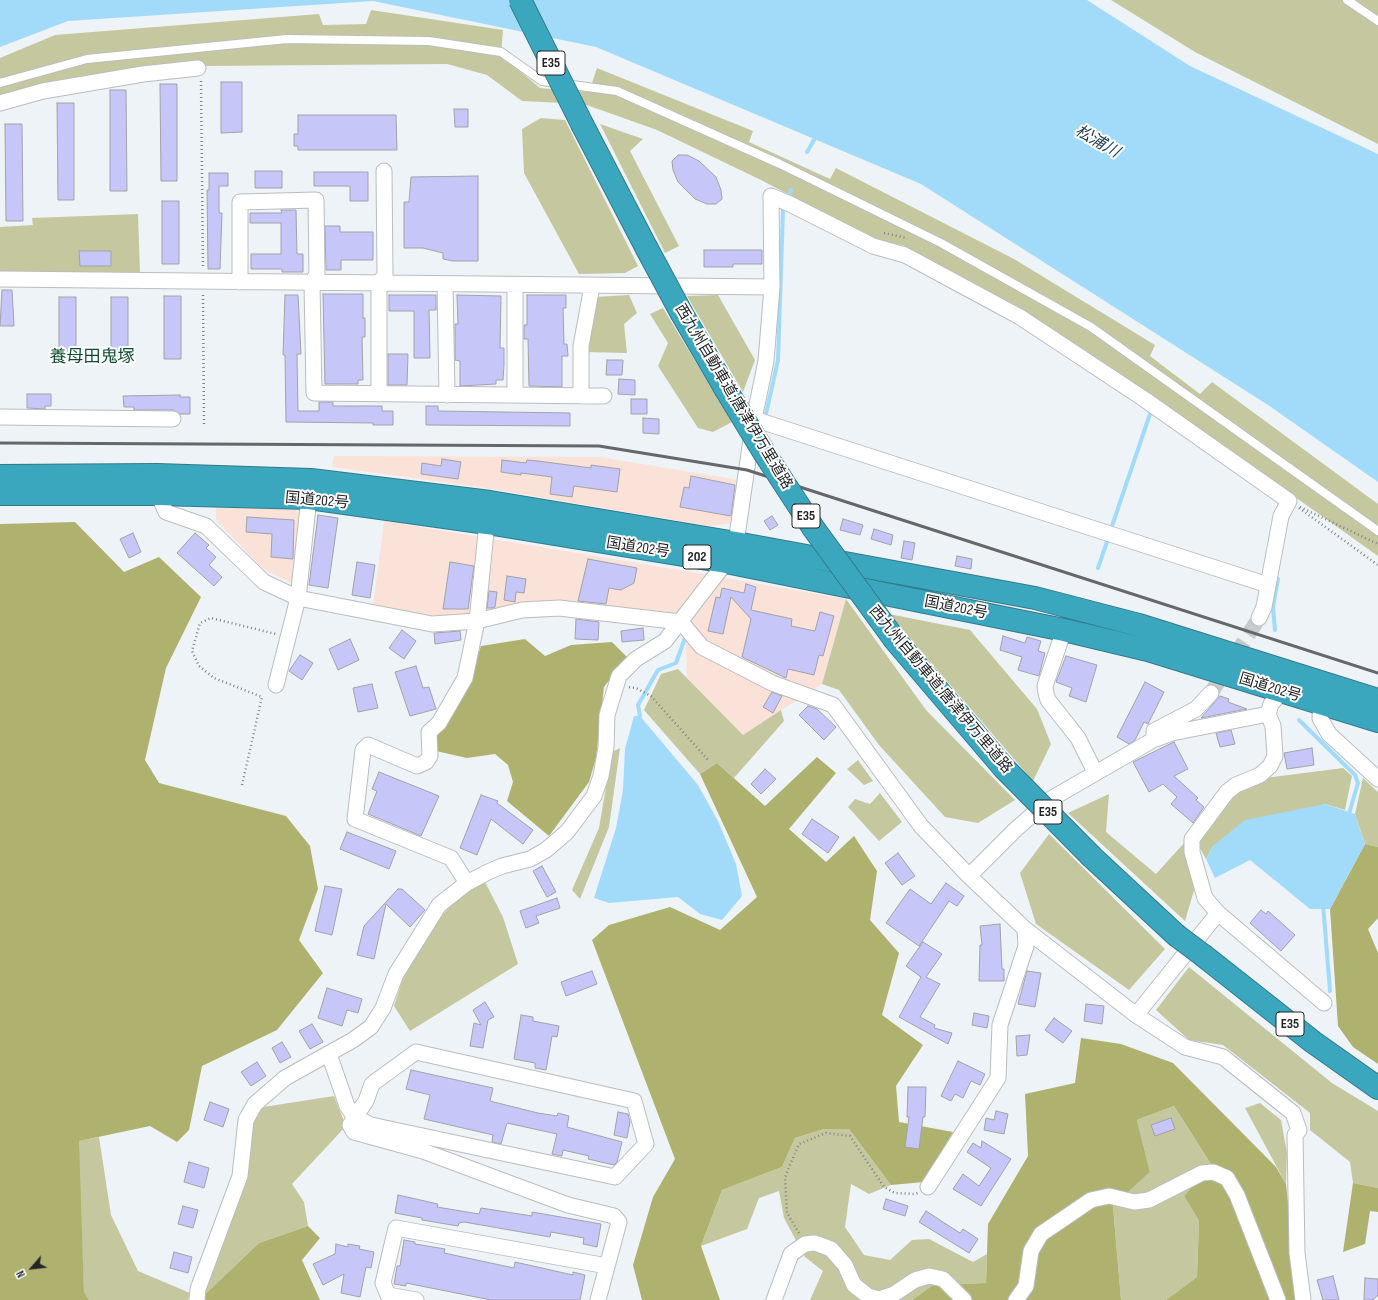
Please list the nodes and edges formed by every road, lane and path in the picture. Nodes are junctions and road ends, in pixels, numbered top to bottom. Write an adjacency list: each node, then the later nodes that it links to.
1 (520, 0): 65 (highway, 西九州自動車道;唐津伊万里道路 / E35, bridge)
2 (1347, 0): 3 (lane)
3 (1378, 21)
4 (198, 68): 6 (street); 9 (path)
5 (0, 83): 32 (lane)
6 (0, 103)
7 (384, 172): 12 (street)
8 (0, 279): 9 (street)
9 (203, 281): 10 (street); 25 (path)
10 (240, 282): 11 (street); 11 (street)
11 (312, 282): 12 (street); 17 (street)
12 (380, 283): 13 (street); 17 (street)
13 (445, 284): 14 (street); 18 (street)
14 (515, 285): 15 (street); 19 (street)
15 (592, 286): 16 (street); 20 (street)
16 (772, 287): 24 (street); 30 (street)
17 (379, 394): 18 (street)
18 (447, 395): 19 (street)
19 (515, 395): 20 (street)
20 (580, 396): 21 (street)
21 (604, 396)
22 (0, 417): 23 (street)
23 (173, 419)
24 (754, 419): 33 (street); 37 (street)
25 (204, 424)
26 (0, 476): 33 (highway, 国道202号 / 202)
27 (0, 494): 28 (highway, 国道202号 / 202)
28 (158, 494): 29 (highway, 国道202号 / 202); 38 (street)
29 (309, 498): 31 (highway, 国道202号 / 202); 38 (street)
30 (1289, 501): 34 (path); 36 (path); 37 (street)
31 (487, 523): 35 (highway, 国道202号 / 202); 40 (street)
32 (1378, 531)
33 (736, 543): 35 (street); 44 (highway, 国道202号 / 202)
34 (1378, 544)
35 (726, 562): 41 (street); 42 (highway, 国道202号 / 202)
36 (1378, 565)
37 (1268, 585): 39 (street)
38 (298, 598): 40 (street); 43 (street)
39 (1259, 618)
40 (477, 621): 41 (street); 59 (street)
41 (681, 622): 58 (street); 59 (street)
42 (1064, 630): 47 (highway, 国道202号 / 202); 55 (street)
43 (288, 638): 45 (street); 57 (path)
44 (1288, 671): 47 (street); 49 (highway, 国道202号 / 202)
45 (276, 686)
46 (636, 688): 54 (path)
47 (1282, 692): 50 (highway, 国道202号 / 202); 51 (street)
48 (1211, 693): 53 (street)
49 (1378, 700)
50 (1321, 703): 52 (highway, 国道202号 / 202); 56 (street)
51 (1268, 714): 53 (street); 60 (street)
52 (1378, 721)
53 (1153, 740): 55 (street)
54 (709, 761)
55 (1095, 772): 58 (street)
56 (1378, 779)
57 (242, 784)
58 (969, 876): 61 (street)
59 (467, 883): 64 (street)
60 (1218, 913): 62 (street); 63 (street)
61 (1024, 929): 63 (street); 67 (street)
62 (1324, 1003)
63 (1136, 1015): 77 (street)
64 (329, 1054): 66 (street); 70 (street)
65 (1378, 1088)
66 (355, 1117): 66 (street); 69 (street)
67 (928, 1187): 68 (path)
68 (805, 1244): 73 (street); 74 (street)
69 (607, 1266): 71 (street); 72 (street)
70 (197, 1300)
71 (416, 1300)
72 (598, 1300)
73 (774, 1300)
74 (964, 1300)
75 (1016, 1300): 76 (street)
76 (1278, 1300)
77 (1303, 1300)

